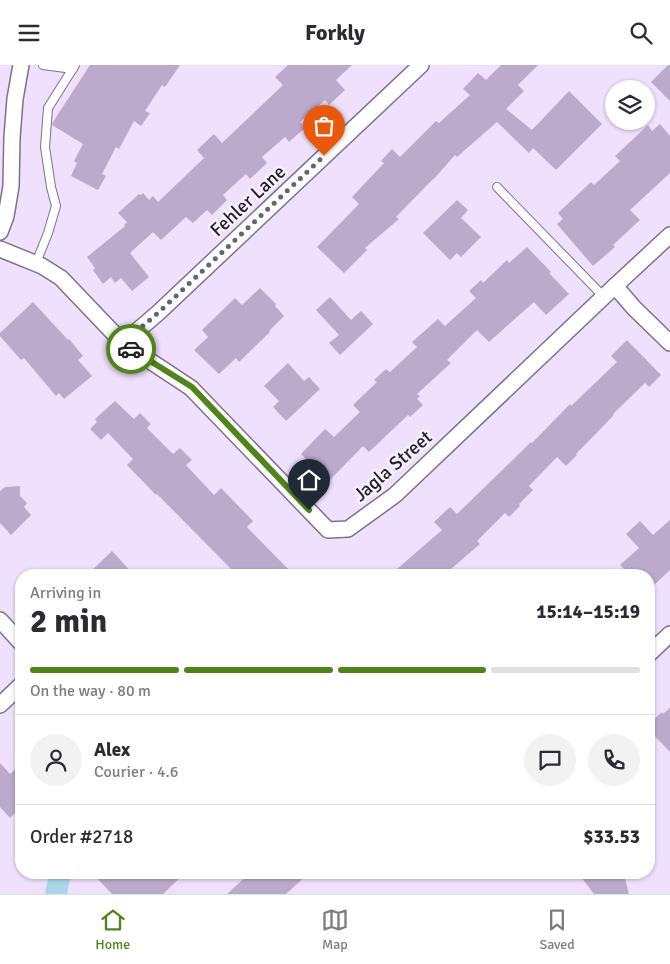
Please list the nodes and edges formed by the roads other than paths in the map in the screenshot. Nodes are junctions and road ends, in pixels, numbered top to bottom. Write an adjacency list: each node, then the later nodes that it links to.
1 (21, 65): 6 (street)
2 (43, 65): 4 (lane)
3 (421, 65): 12 (street, Fehler Lane)
4 (74, 67): 9 (lane)
5 (497, 187): 11 (lane)
6 (0, 233)
7 (670, 235): 10 (street, Jagla Street)
8 (0, 249): 9 (street, Jagla Street)
9 (36, 263): 12 (street, Jagla Street)
10 (615, 286): 11 (street, Jagla Street); 13 (street)
11 (604, 297): 12 (street, Jagla Street)
12 (123, 343)
13 (670, 343)
14 (0, 621): 16 (street)
15 (670, 635): 17 (street)
16 (15, 637)
17 (655, 649)
18 (15, 691): 19 (street)
19 (0, 705)

